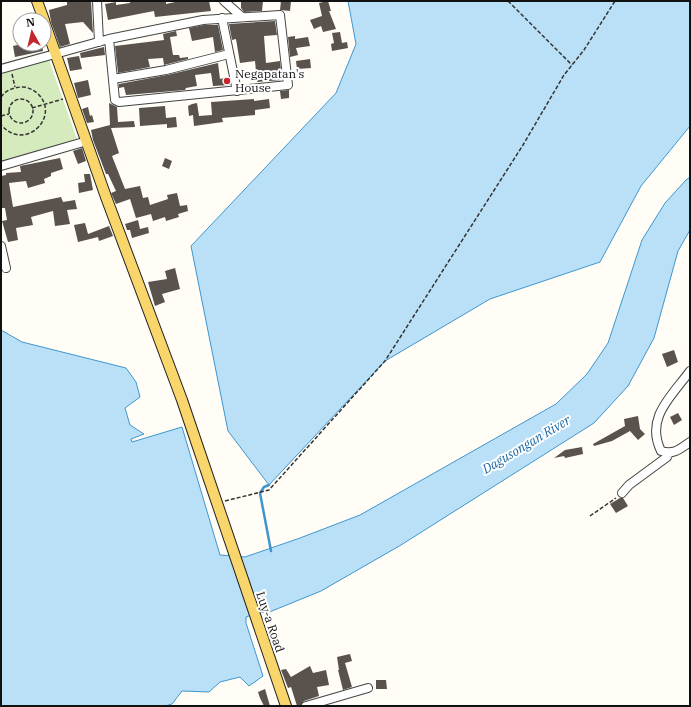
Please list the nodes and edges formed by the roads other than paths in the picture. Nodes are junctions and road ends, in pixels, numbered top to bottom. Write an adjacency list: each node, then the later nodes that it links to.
1 (37, 1): 4 (main road, Luy-a Road)
2 (97, 1): 8 (street)
3 (224, 1): 5 (street)
4 (41, 12)
5 (242, 17): 6 (street); 14 (street)
6 (222, 18): 7 (street); 11 (street)
7 (109, 39): 8 (street); 13 (street)
8 (99, 42): 10 (street)
9 (52, 43): 10 (main road, Luy-a Road)
10 (56, 54): 12 (street); 15 (main road, Luy-a Road)
11 (229, 54): 13 (street); 14 (street)
12 (1, 69)
13 (113, 79): 14 (street)
14 (237, 91)
15 (87, 141): 16 (street); 24 (main road, Luy-a Road)
16 (1, 166)
17 (1, 246): 18 (street)
18 (6, 268)
19 (690, 371): 21 (street)
20 (690, 442): 21 (street)
21 (669, 453): 22 (street)
22 (622, 494)
23 (368, 688): 25 (street)
24 (286, 706)
25 (306, 706)

